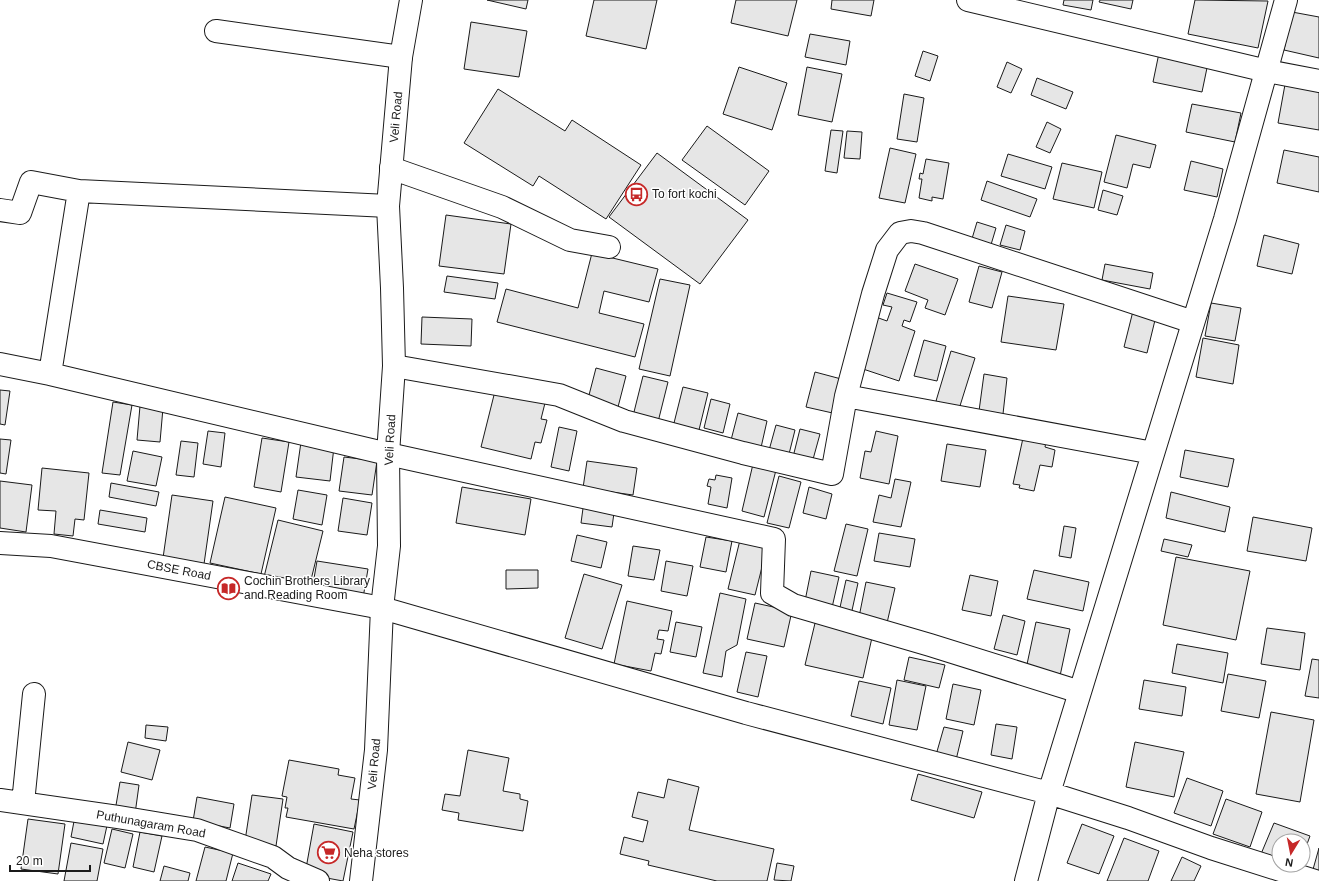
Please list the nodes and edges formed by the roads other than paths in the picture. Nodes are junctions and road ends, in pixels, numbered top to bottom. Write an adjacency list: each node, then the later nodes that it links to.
1 (411, 0): 5 (street, Veli Road)
2 (968, 0): 6 (street)
3 (1286, 0): 6 (street)
4 (216, 31): 5 (street)
5 (401, 57): 8 (street, Veli Road)
6 (1267, 71): 7 (street); 13 (street)
7 (1319, 81)
8 (391, 168): 10 (street, Veli Road); 12 (street)
9 (79, 191): 10 (street); 11 (street); 16 (street)
10 (388, 206): 15 (street, Veli Road)
11 (0, 210)
12 (609, 246)
13 (1193, 322): 17 (street); 18 (street)
14 (0, 364): 16 (street)
15 (394, 366): 17 (street); 19 (street, Veli Road)
16 (50, 374): 19 (street)
17 (846, 396): 18 (street)
18 (1153, 453): 22 (street)
19 (388, 454): 21 (street, Veli Road); 22 (street)
20 (0, 543): 21 (street, CBSE Road)
21 (382, 608): 24 (street, CBSE Road); 28 (street, Veli Road)
22 (1080, 692): 24 (street)
23 (34, 694): 26 (street)
24 (1049, 793): 29 (street); 30 (street, CBSE Road)
25 (0, 800): 26 (street, Puthunagaram Road)
26 (23, 803): 27 (street, Puthunagaram Road)
27 (318, 881)
28 (361, 881)
29 (1026, 881)
30 (1315, 881)

